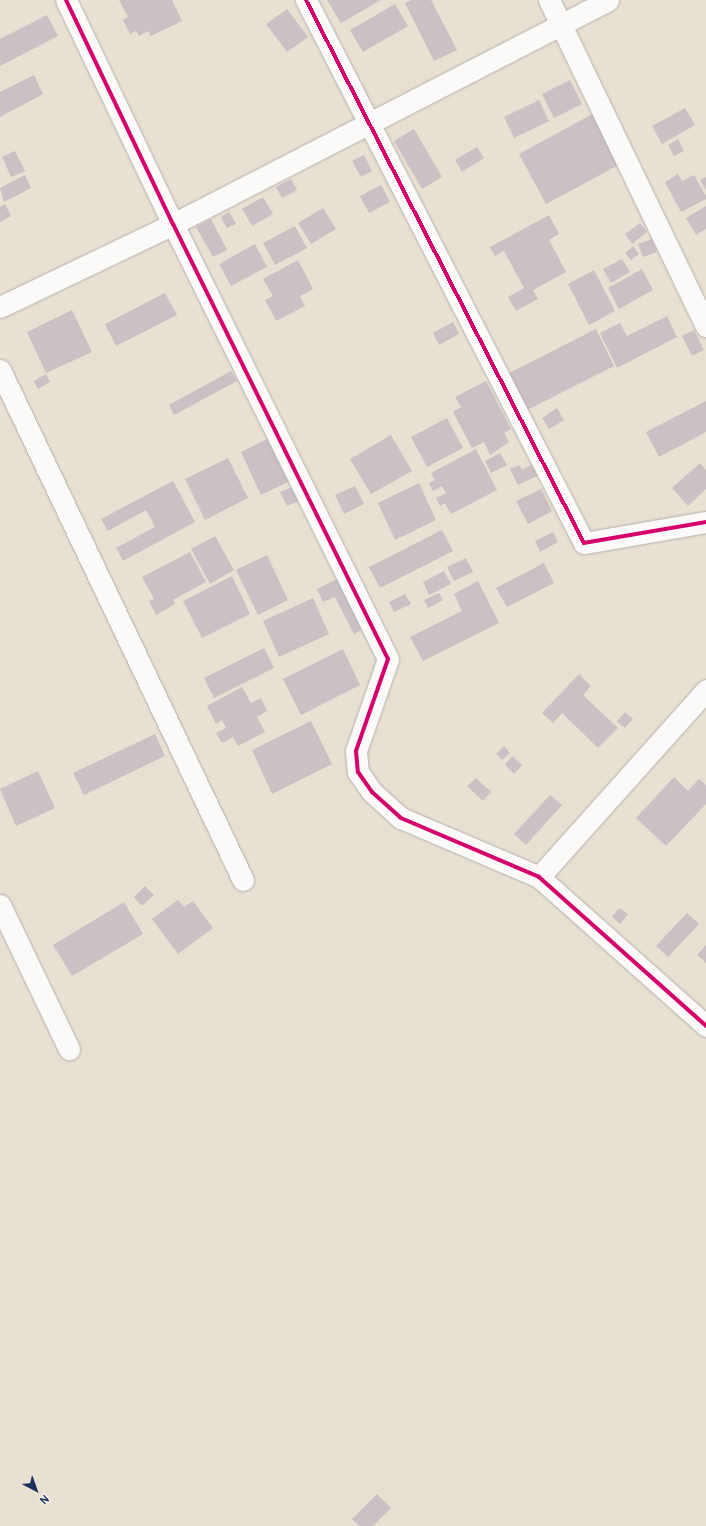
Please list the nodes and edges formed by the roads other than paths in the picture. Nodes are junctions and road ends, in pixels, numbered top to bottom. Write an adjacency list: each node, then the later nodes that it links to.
1 (66, 0): 7 (street)
2 (306, 0): 6 (street)
3 (549, 0): 5 (street)
4 (608, 0): 5 (street)
5 (561, 24): 6 (street); 9 (street)
6 (370, 122): 7 (street); 11 (street)
7 (173, 224): 8 (street); 13 (street)
8 (0, 307)
9 (706, 326)
10 (0, 370): 14 (street)
11 (706, 522)
12 (706, 690): 13 (street)
13 (539, 877): 16 (street)
14 (243, 880)
15 (0, 905): 17 (street)
16 (706, 1026)
17 (69, 1049)

